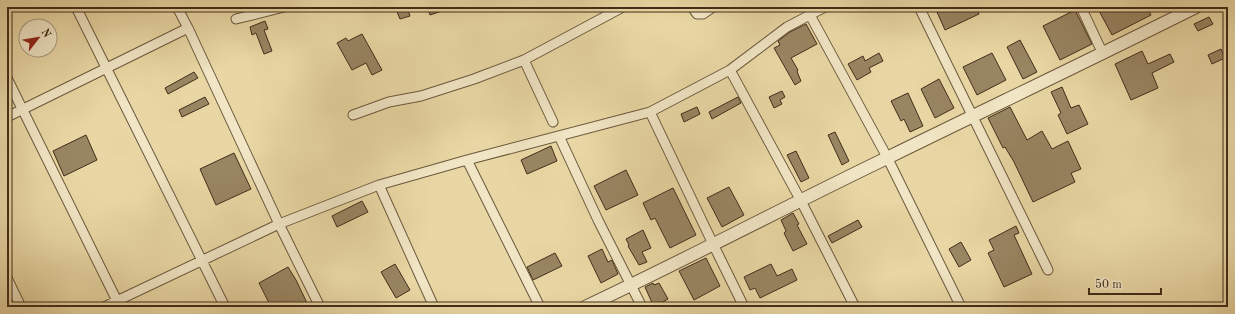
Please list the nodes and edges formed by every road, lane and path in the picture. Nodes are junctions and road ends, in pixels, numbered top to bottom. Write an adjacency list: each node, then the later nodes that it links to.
1 (76, 7): 16 (street)
2 (177, 7): 13 (street)
3 (284, 7): 12 (street)
4 (623, 7): 15 (street)
5 (692, 7): 6 (street)
6 (714, 7)
7 (825, 7): 11 (street)
8 (919, 7): 22 (street)
9 (1081, 7): 14 (street)
10 (1196, 7): 14 (street)
11 (810, 15): 17 (street); 26 (street)
12 (236, 19)
13 (188, 28): 16 (street); 30 (street)
14 (1103, 54): 22 (street)
15 (524, 60): 21 (street); 24 (street)
16 (107, 68): 19 (street); 32 (street)
17 (730, 70): 20 (street); 29 (street)
18 (7, 78): 19 (street)
19 (22, 109): 23 (street); 36 (street)
20 (650, 112): 25 (street); 31 (street)
21 (353, 115)
22 (972, 116): 26 (street); 33 (street)
23 (7, 117)
24 (553, 122)
25 (559, 136): 27 (street); 35 (street)
26 (887, 157): 29 (street); 47 (street)
27 (467, 160): 28 (street); 42 (street)
28 (379, 186): 30 (street); 41 (street)
29 (801, 201): 31 (street); 46 (street)
30 (279, 224): 32 (street); 40 (street)
31 (713, 244): 35 (street); 45 (street)
32 (202, 259): 36 (street); 39 (street)
33 (1048, 270)
34 (7, 278): 37 (street)
35 (631, 285): 43 (street); 44 (street)
36 (118, 304): 38 (street)
37 (21, 307)
38 (104, 307)
39 (225, 307)
40 (320, 307)
41 (434, 307)
42 (540, 307)
43 (585, 307)
44 (642, 307)
45 (744, 307)
46 (855, 307)
47 (961, 307)

